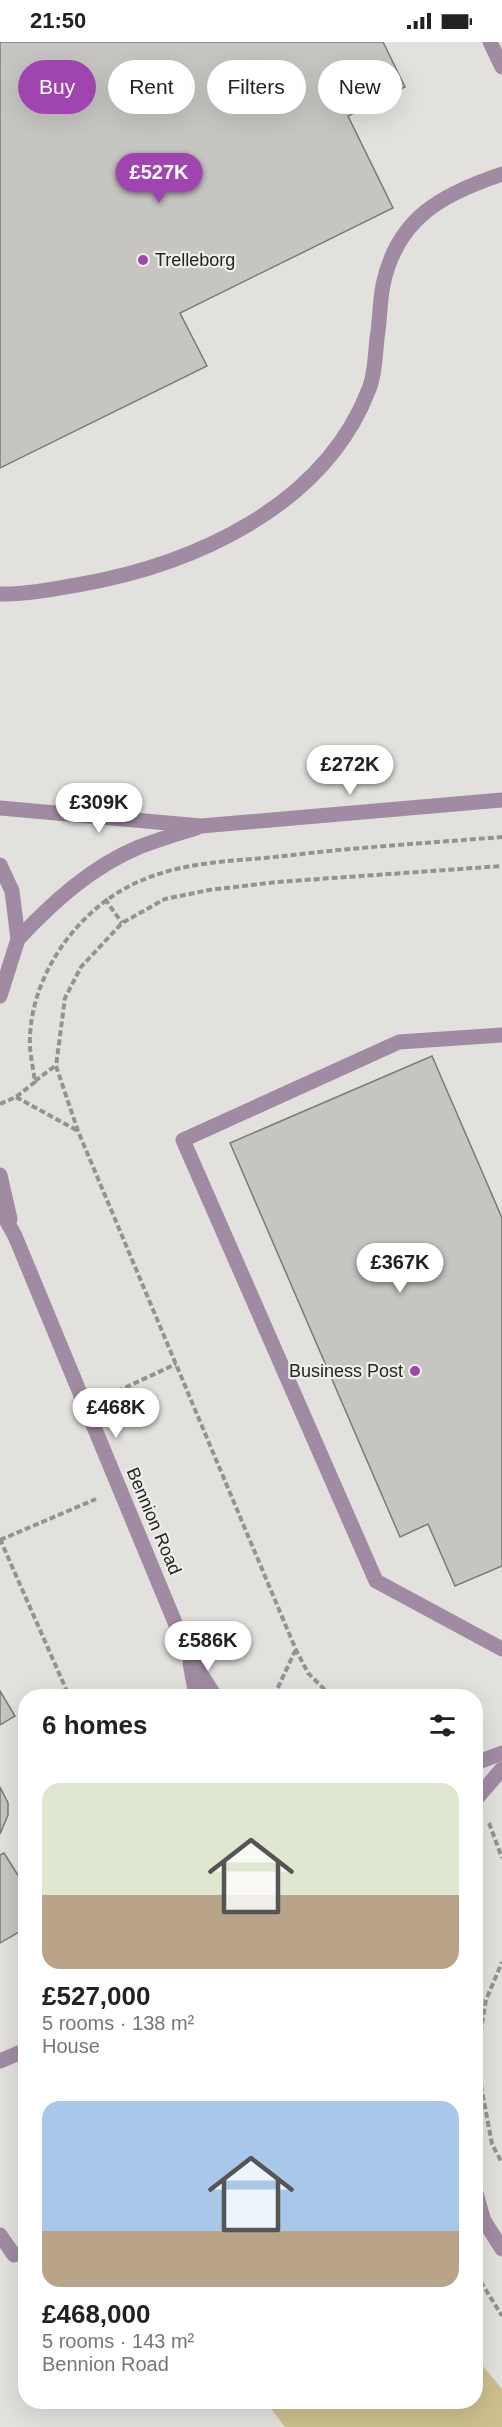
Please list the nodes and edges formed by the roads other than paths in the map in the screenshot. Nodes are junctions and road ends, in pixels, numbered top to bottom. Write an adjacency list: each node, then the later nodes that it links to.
1 (489, 42): 2 (street)
2 (502, 67)
3 (502, 174): 4 (street)
4 (0, 594)
5 (502, 800): 7 (street)
6 (0, 808): 7 (street)
7 (201, 826): 9 (street)
8 (0, 865): 9 (street)
9 (18, 939): 10 (street)
10 (0, 996)
11 (502, 1035): 15 (street)
12 (0, 1175): 14 (street, Bennion Road)
13 (0, 1209): 14 (street, Bennion Road)
14 (15, 1236): 16 (street, Bennion Road)
15 (502, 1649)
16 (188, 1654): 17 (street, Bennion Road); 18 (street, Bennion Road)
17 (195, 1689)
18 (210, 1689)
19 (502, 1753): 20 (street)
20 (483, 1760)
21 (502, 1769): 22 (street)
22 (483, 1791)
23 (18, 2053): 24 (street)
24 (0, 2061)
25 (483, 2220): 27 (street)
26 (0, 2235): 28 (street)
27 (502, 2249)
28 (14, 2255)

